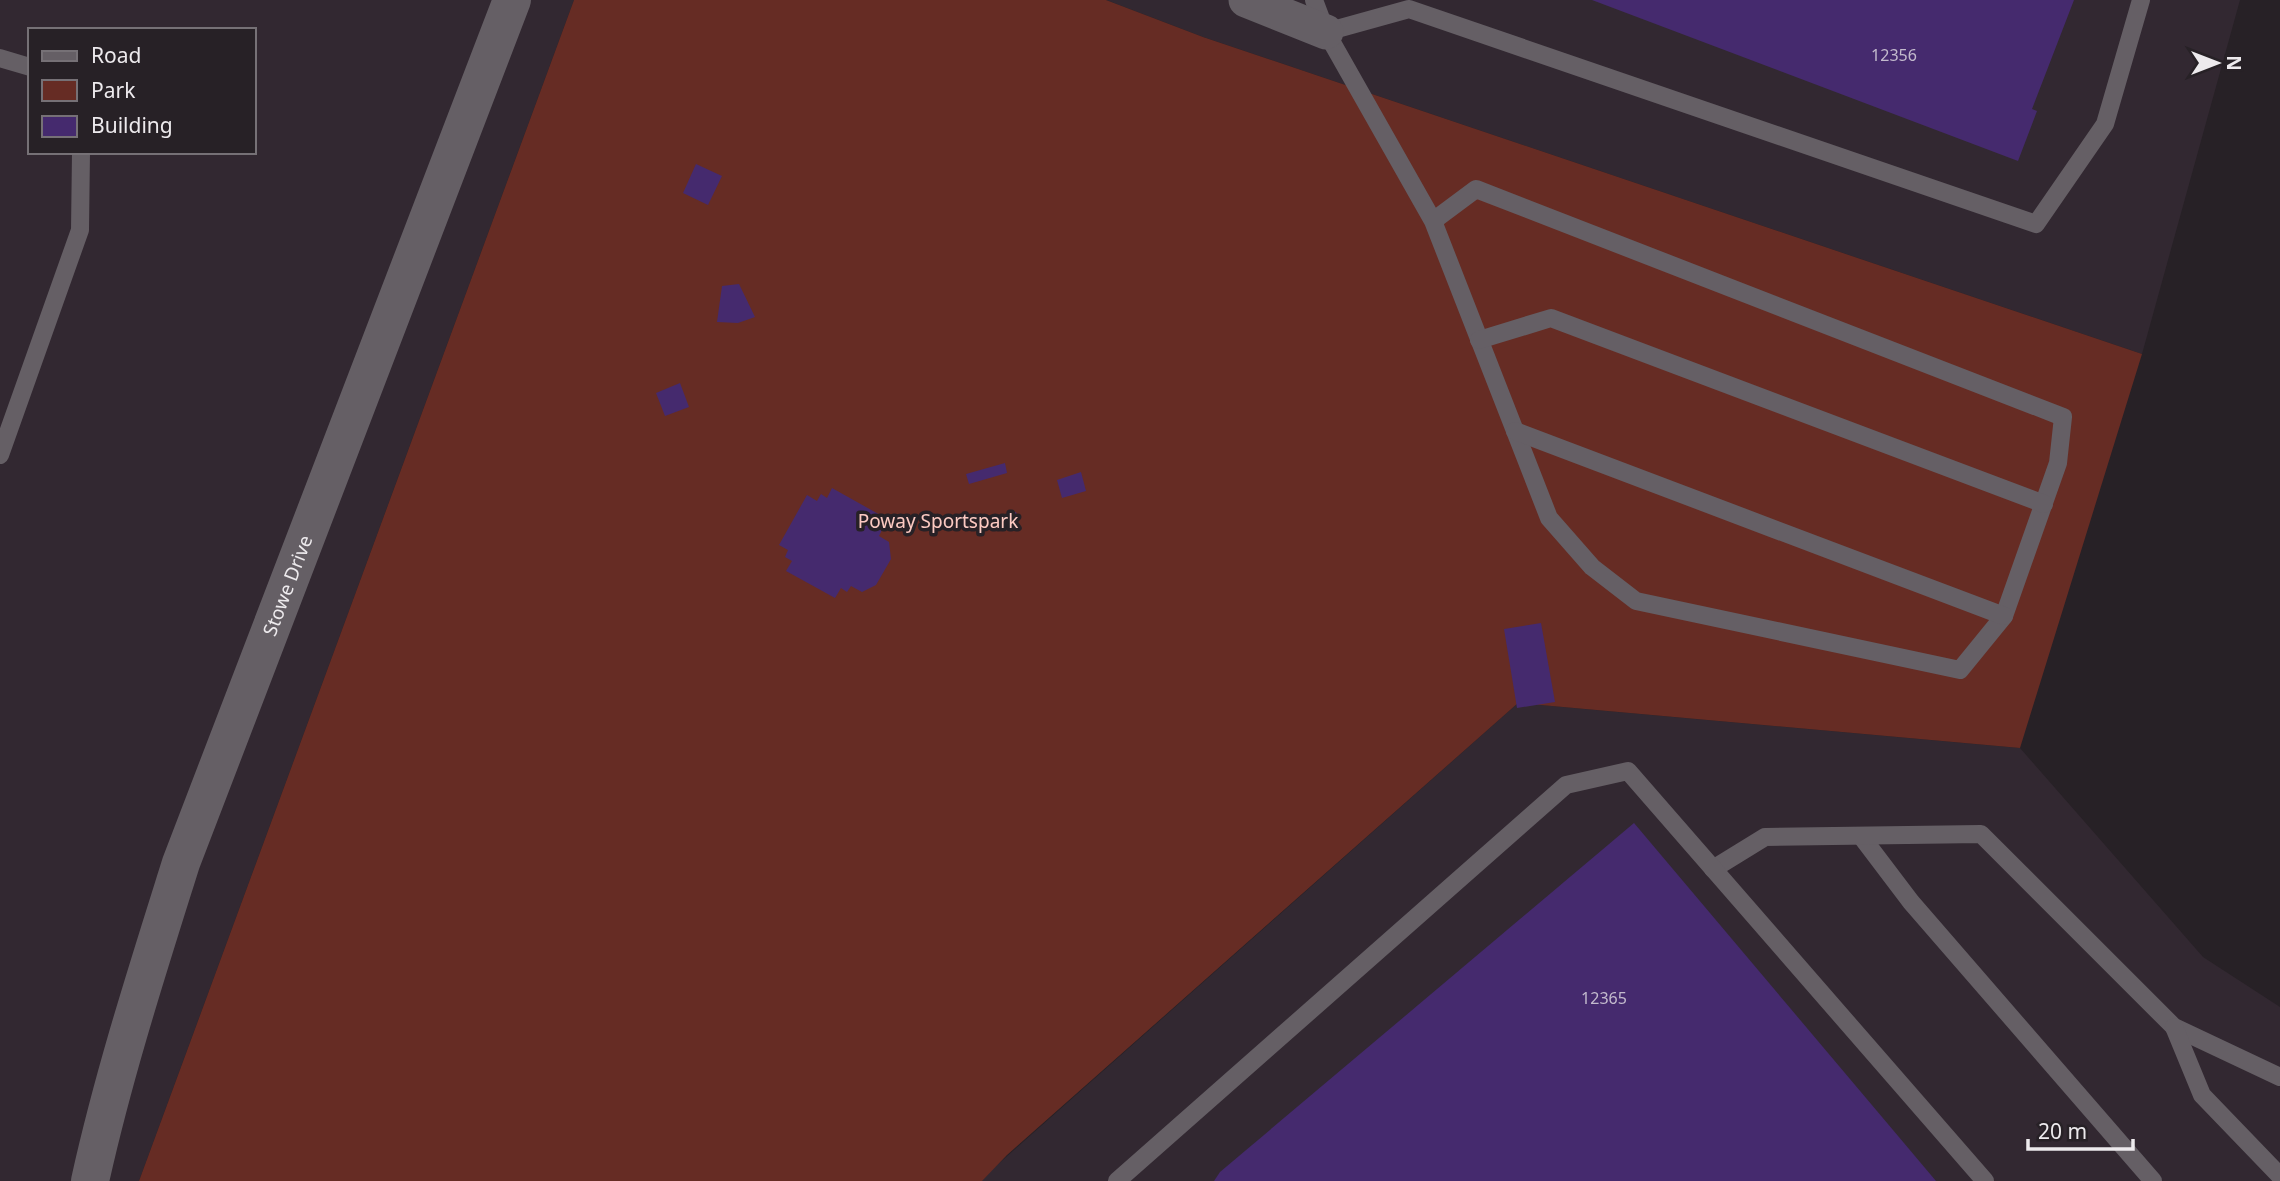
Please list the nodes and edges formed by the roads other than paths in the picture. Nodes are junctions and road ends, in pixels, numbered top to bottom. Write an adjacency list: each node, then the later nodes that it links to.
1 (512, 0): 20 (main road, Stowe Drive)
2 (1246, 0): 5 (street)
3 (2141, 0): 4 (lane)
4 (1411, 4): 5 (lane)
5 (1320, 16): 9 (lane)
6 (0, 58): 7 (lane)
7 (28, 66)
8 (81, 154): 12 (lane)
9 (1433, 221): 10 (lane); 13 (lane)
10 (1479, 340): 11 (lane); 13 (lane)
11 (1514, 431): 14 (lane); 14 (lane)
12 (0, 455)
13 (2044, 503): 14 (lane)
14 (2004, 616)
15 (1861, 836): 16 (lane); 17 (lane); 23 (lane)
16 (1713, 869): 21 (lane); 22 (lane)
17 (2174, 1027): 18 (lane); 19 (lane)
18 (2280, 1077)
19 (2280, 1176)
20 (90, 1181)
21 (1117, 1181)
22 (1984, 1181)
23 (2153, 1181)

